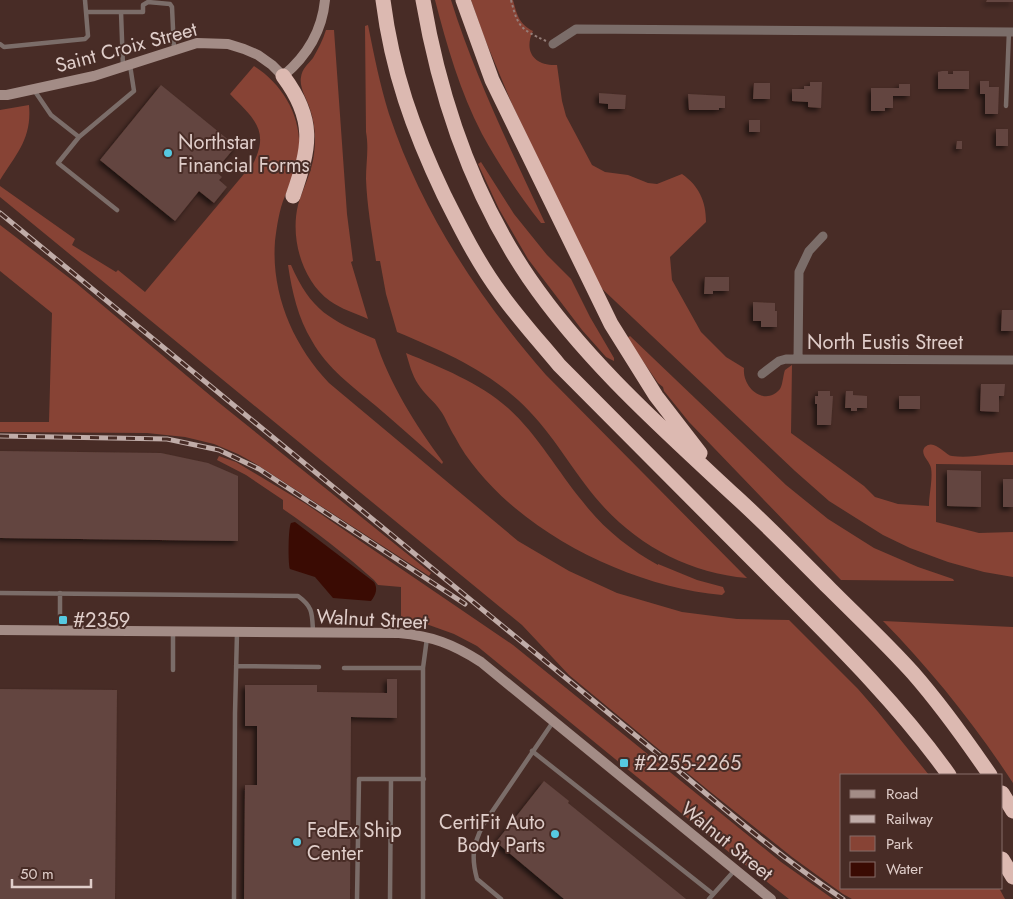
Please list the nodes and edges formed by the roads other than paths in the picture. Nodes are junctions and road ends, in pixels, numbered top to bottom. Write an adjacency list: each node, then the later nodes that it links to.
1 (85, 0): 6 (lane)
2 (325, 0): 13 (street)
3 (383, 0): 40 (highway)
4 (423, 0): 24 (highway)
5 (463, 0): 24 (highway)
6 (86, 12): 7 (lane); 9 (lane)
7 (121, 12): 11 (lane); 12 (lane)
8 (1011, 31): 10 (street); 16 (lane)
9 (0, 44)
10 (553, 44)
11 (174, 50): 12 (street, Saint Croix Street); 13 (street, Saint Croix Street)
12 (126, 66): 14 (street, Saint Croix Street); 17 (lane)
13 (283, 76): 18 (highway)
14 (34, 90): 15 (street, Saint Croix Street); 17 (lane)
15 (0, 95)
16 (1006, 106)
17 (79, 136): 19 (lane)
18 (293, 196)
19 (117, 210)
20 (823, 236): 21 (street)
21 (798, 359): 22 (street, North Eustis Street); 23 (street, North Eustis Street)
22 (1013, 360)
23 (762, 374)
24 (738, 498): 41 (highway)
25 (0, 593): 26 (lane)
26 (60, 594): 28 (lane); 31 (lane)
27 (0, 630): 28 (street, Walnut Street)
28 (60, 630): 29 (street, Walnut Street)
29 (173, 632): 30 (street, Walnut Street); 37 (lane)
30 (237, 632): 31 (street, Walnut Street); 33 (lane)
31 (313, 633): 32 (street, Walnut Street)
32 (427, 637): 36 (lane); 38 (street, Walnut Street)
33 (236, 666): 34 (lane); 50 (lane)
34 (319, 667)
35 (344, 668): 36 (lane)
36 (423, 668): 43 (lane)
37 (173, 670)
38 (553, 722): 39 (lane); 47 (street, Walnut Street)
39 (532, 751): 49 (lane); 54 (lane)
40 (948, 774)
41 (989, 774)
42 (391, 779): 43 (lane); 51 (lane); 52 (lane)
43 (424, 779): 53 (lane)
44 (1003, 795): 45 (highway)
45 (1013, 811)
46 (1003, 861): 48 (highway)
47 (734, 870): 49 (lane); 56 (street, Walnut Street)
48 (1013, 877)
49 (714, 894): 55 (lane)
50 (234, 899)
51 (357, 899)
52 (390, 899)
53 (422, 899)
54 (500, 899)
55 (709, 899)
56 (771, 899)

